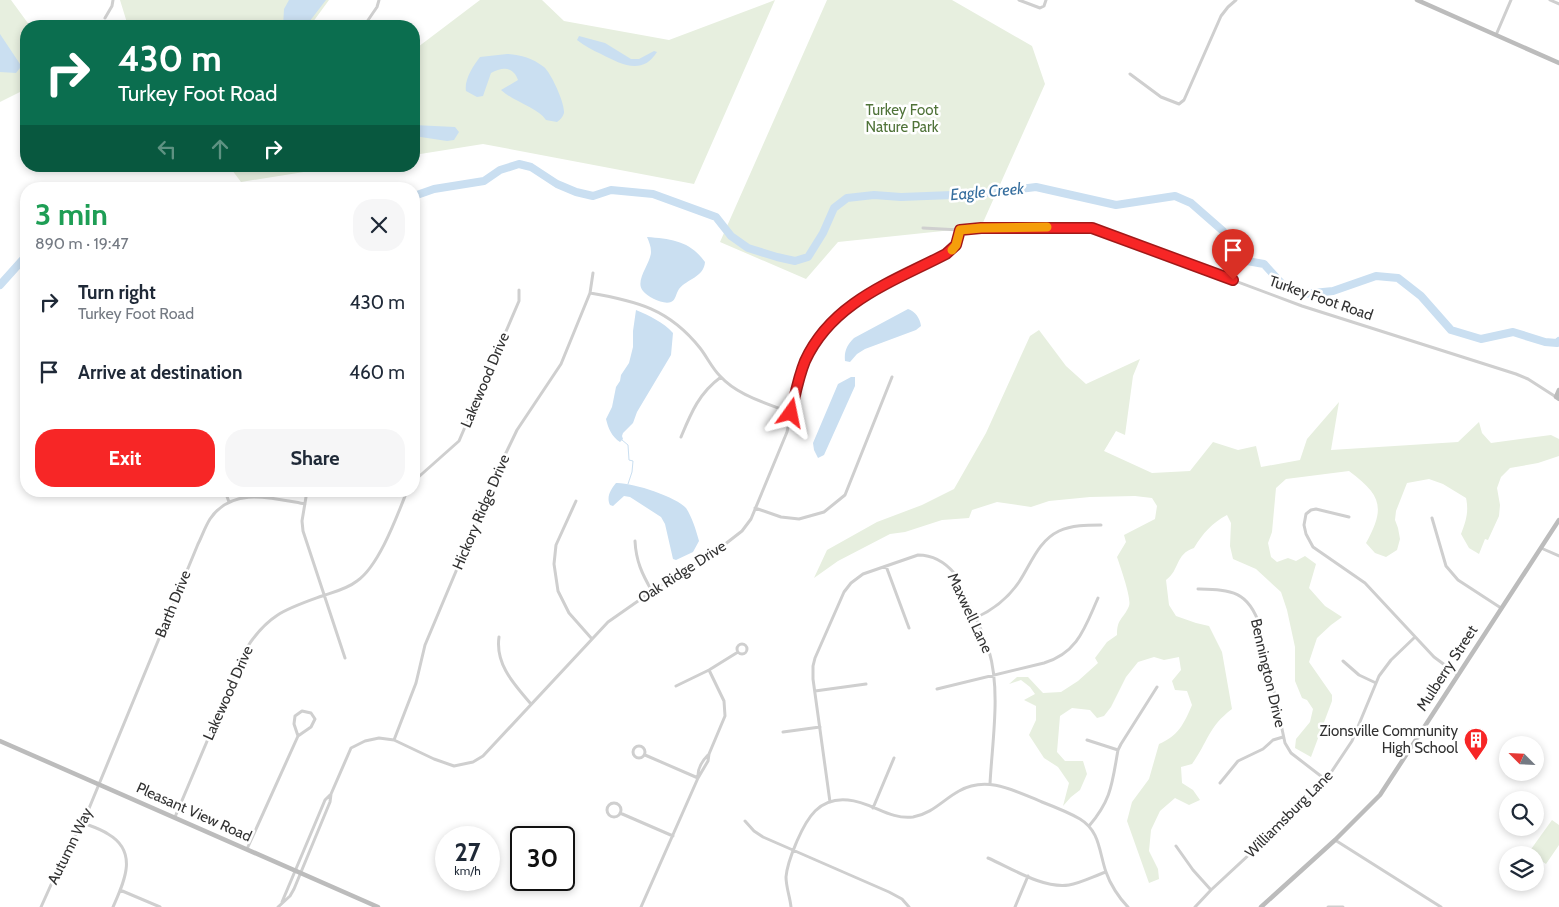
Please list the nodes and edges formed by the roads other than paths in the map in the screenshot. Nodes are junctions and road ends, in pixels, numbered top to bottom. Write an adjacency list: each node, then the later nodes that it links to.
1 (112, 0): 10 (street)
2 (380, 0): 11 (street)
3 (1019, 0): 4 (street)
4 (1046, 0)
5 (1236, 0): 14 (street)
6 (1418, 0): 12 (street)
7 (1511, 0): 12 (street)
8 (1550, 0): 9 (street)
9 (1559, 4)
10 (104, 18)
11 (370, 20)
12 (1496, 35): 13 (street)
13 (1559, 62)
14 (1130, 74)
15 (923, 228): 16 (street, Turkey Foot Road)
16 (960, 230): 23 (street, Turkey Foot Road); 24 (street, Oak Ridge Drive)
17 (592, 273): 19 (street, Hickory Ridge Drive)
18 (519, 290): 26 (street, Lakewood Drive)
19 (590, 293): 20 (street); 71 (street, Hickory Ridge Drive)
20 (720, 377): 24 (street); 25 (street)
21 (892, 378): 35 (street)
22 (1559, 390): 23 (street)
23 (1558, 398)
24 (791, 413): 35 (street, Oak Ridge Drive)
25 (681, 437)
26 (420, 476)
27 (227, 497): 33 (street)
28 (246, 497): 33 (street, Barth Drive)
29 (266, 497): 34 (street, Barth Drive)
30 (306, 497): 34 (street)
31 (404, 497): 46 (street, Lakewood Drive)
32 (576, 501): 53 (street)
33 (229, 502): 80 (street, Barth Drive)
34 (305, 504): 46 (street)
35 (755, 508): 45 (street, Oak Ridge Drive)
36 (1349, 517): 52 (street)
37 (1432, 518): 48 (street)
38 (1559, 520): 41 (street, Mulberry Street)
39 (1101, 525): 49 (street)
40 (635, 541): 45 (street)
41 (1541, 548): 42 (street); 48 (street, Mulberry Street)
42 (1559, 556)
43 (886, 566): 49 (street, Maxwell Lane); 50 (street); 65 (street, Maxwell Lane)
44 (1198, 589): 70 (street, Bennington Drive)
45 (652, 591): 53 (street, Oak Ridge Drive)
46 (324, 596): 55 (street); 86 (street, Lakewood Drive)
47 (1098, 598): 59 (street)
48 (1501, 608): 58 (street, Mulberry Street)
49 (976, 618): 59 (street, Maxwell Lane)
50 (909, 628)
51 (499, 637): 66 (street)
52 (1416, 637): 58 (street); 60 (street, Williamsburg Lane)
53 (592, 639): 66 (street, Oak Ridge Drive)
54 (738, 652): 57 (street)
55 (344, 658)
56 (1343, 661): 60 (street)
57 (710, 670): 62 (street); 77 (street)
58 (1457, 674): 91 (street, Mulberry Street)
59 (994, 675): 64 (street); 81 (street, Maxwell Lane)
60 (1376, 683): 78 (street, Williamsburg Lane)
61 (866, 684): 65 (street)
62 (676, 686)
63 (1157, 687): 74 (street)
64 (937, 689)
65 (815, 692): 67 (street, Maxwell Lane)
66 (532, 704): 71 (street, Oak Ridge Drive)
67 (820, 727): 68 (street); 83 (street, Maxwell Lane)
68 (783, 732)
69 (298, 736): 69 (street); 93 (street)
70 (1282, 737): 78 (street, Bennington Drive); 79 (street)
71 (394, 740): 82 (street, Oak Ridge Drive)
72 (1087, 740): 74 (street)
73 (0, 741): 80 (street, Pleasant View Road)
74 (1118, 750): 89 (street)
75 (645, 755): 77 (street)
76 (894, 758): 84 (street)
77 (698, 778): 90 (street)
78 (1326, 780): 101 (street, Williamsburg Lane)
79 (1220, 783)
80 (98, 784): 86 (street, Pleasant View Road); 88 (street, Autumn Way)
81 (990, 784): 84 (street); 89 (street)
82 (331, 794): 96 (street, Oak Ridge Drive); 98 (street, Oak Ridge Drive)
83 (830, 802): 84 (street); 94 (street)
84 (873, 808)
85 (620, 813): 85 (street); 90 (street)
86 (175, 817): 93 (street, Pleasant View Road)
87 (745, 821): 94 (street)
88 (83, 823): 100 (street); 103 (street, Autumn Way)
89 (1089, 826): 97 (street)
90 (673, 836): 108 (street)
91 (1335, 840): 114 (street, Mulberry Street); 117 (street)
92 (1176, 846): 101 (street)
93 (247, 849): 96 (street, Pleasant View Road)
94 (793, 850): 109 (street); 110 (street)
95 (988, 858): 99 (street)
96 (296, 870): 98 (street, Pleasant View Road); 102 (street, Oak Ridge Drive)
97 (1106, 872): 99 (street); 112 (street)
98 (302, 873): 102 (street, Oak Ridge Drive); 107 (street, Pleasant View Road)
99 (1028, 876): 111 (street)
100 (120, 890): 104 (street); 105 (street)
101 (1211, 890): 113 (street, Williamsburg Lane)
102 (282, 903): 106 (street)
103 (41, 907)
104 (113, 907)
105 (160, 907)
106 (278, 907)
107 (378, 907)
108 (641, 907)
109 (791, 907)
110 (909, 907)
111 (1015, 907)
112 (1128, 907)
113 (1195, 907)
114 (1261, 907)
115 (1328, 907): 116 (street)
116 (1343, 907)
117 (1441, 907)

